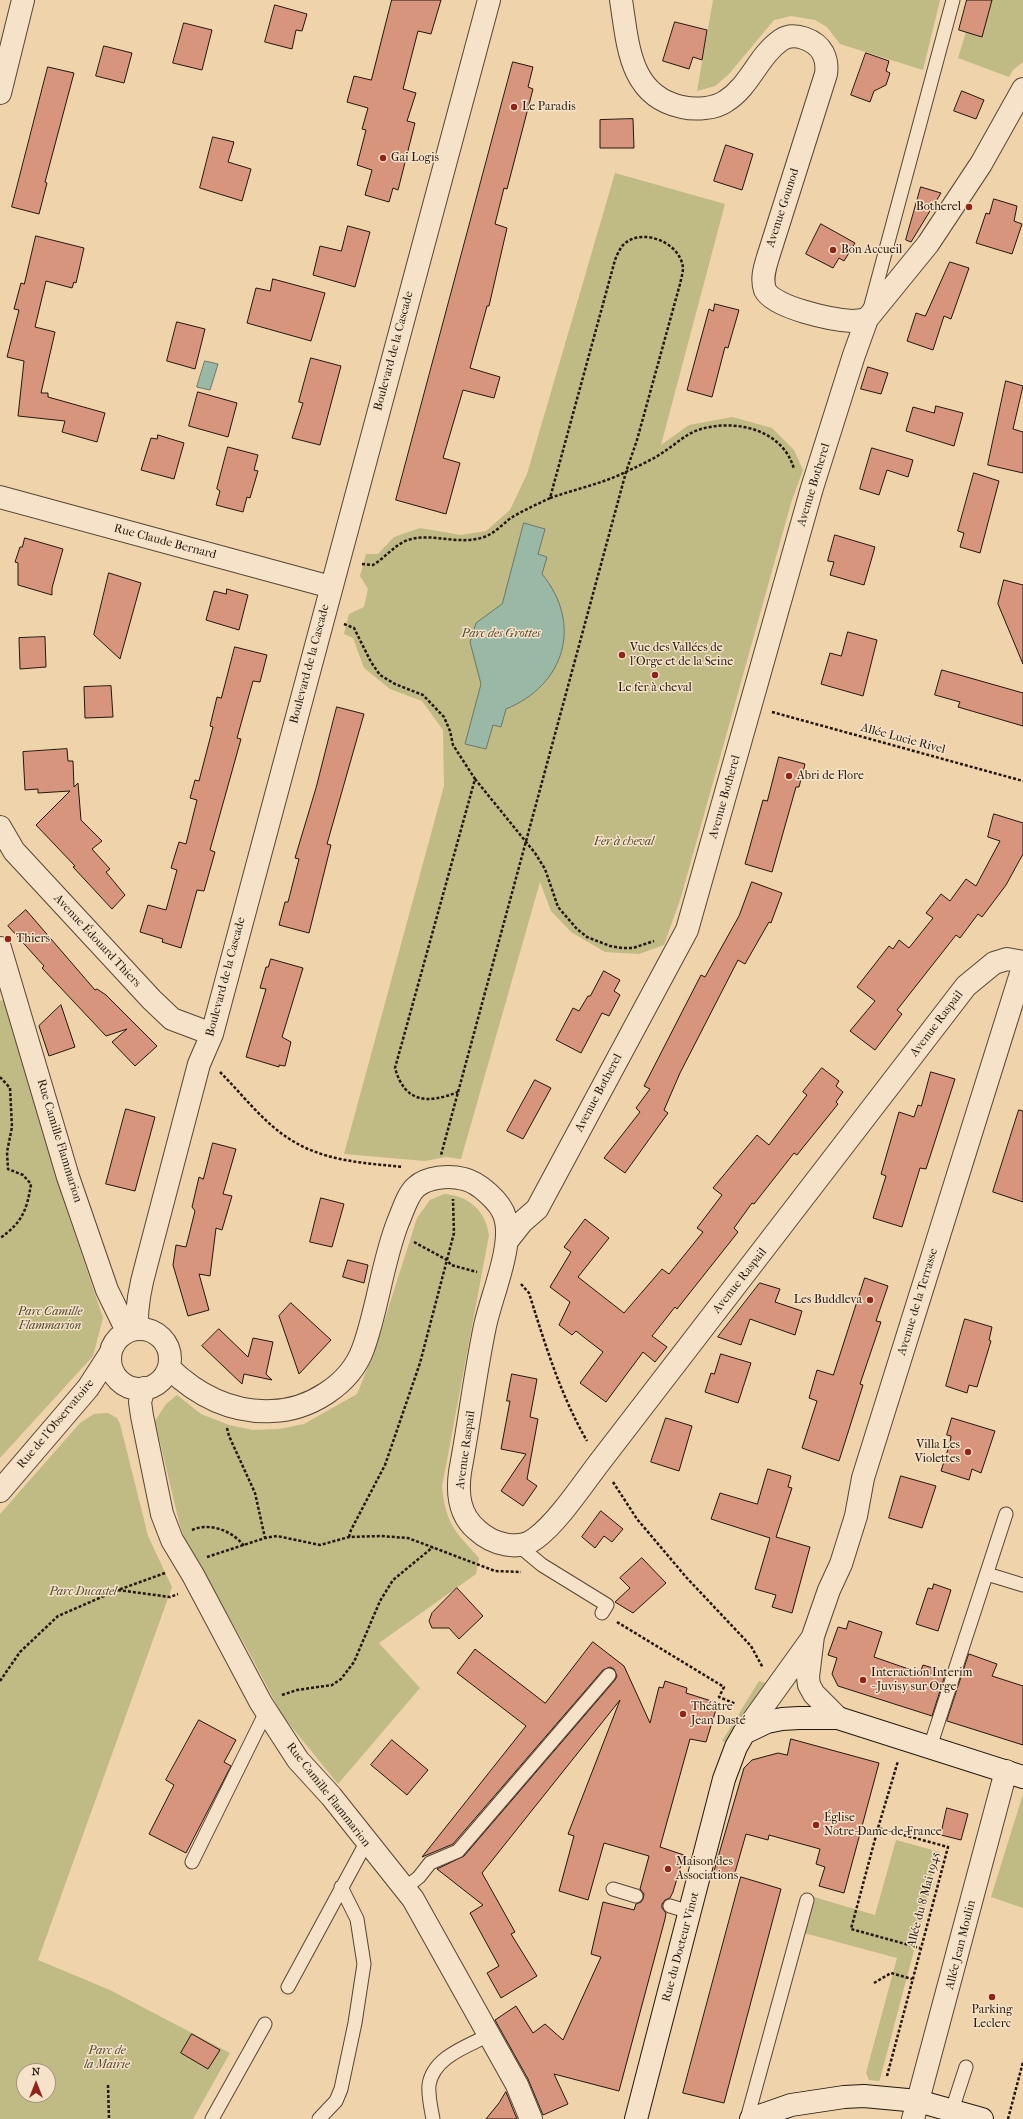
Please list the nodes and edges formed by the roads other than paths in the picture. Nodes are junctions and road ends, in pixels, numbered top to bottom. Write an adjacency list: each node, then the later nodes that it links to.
1 (23, 0): 6 (street)
2 (489, 0): 9 (street, Boulevard de la Cascade)
3 (621, 0): 7 (street, Avenue Gounod)
4 (953, 0): 7 (lane)
5 (1023, 89): 7 (street)
6 (0, 93)
7 (868, 319): 15 (street, Avenue Botherel)
8 (0, 497): 9 (street, Rue Claude Bernard)
9 (331, 587): 14 (street, Boulevard de la Cascade)
10 (1, 831): 14 (street, Avenue Édouard Thiers)
11 (0, 948): 17 (street, Rue Camille Flammarion)
12 (1023, 962): 24 (street, Avenue Raspail)
13 (1023, 967): 28 (street, Avenue de la Terrasse)
14 (212, 1034): 16 (street, Boulevard de la Cascade)
15 (508, 1241): 20 (street, Avenue Raspail); 24 (street, Avenue Raspail)
16 (143, 1277): 17 (street); 18 (street, Boulevard de la Cascade)
17 (107, 1290): 18 (street, Rue Camille Flammarion)
18 (132, 1330): 19 (street); 20 (street)
19 (110, 1354): 21 (street); 22 (street, Rue de l'Observatoire)
20 (169, 1368): 21 (street)
21 (144, 1388): 30 (street, Rue Camille Flammarion)
22 (0, 1491)
23 (1006, 1514): 25 (lane)
24 (518, 1545): 27 (lane)
25 (987, 1574): 26 (lane); 33 (lane)
26 (1023, 1585)
27 (602, 1613)
28 (814, 1636): 31 (street, Avenue de la Terrasse); 32 (street, Avenue de la Terrasse)
29 (609, 1675): 38 (lane)
30 (273, 1704): 35 (street, Rue Camille Flammarion); 36 (lane)
31 (838, 1718): 32 (street); 33 (street)
32 (744, 1733): 52 (street, Rue du Docteur Vinot)
33 (930, 1747): 34 (street)
34 (1015, 1774): 46 (street, Allée Jean Moulin)
35 (366, 1843): 37 (lane); 38 (street, Rue Camille Flammarion)
36 (192, 1862)
37 (341, 1888): 42 (lane); 49 (lane)
38 (404, 1889): 44 (street, Rue Camille Flammarion)
39 (614, 1889): 40 (lane)
40 (636, 1896)
41 (807, 1900): 53 (lane)
42 (288, 1987)
43 (265, 2024): 48 (lane)
44 (489, 2035): 50 (lane); 51 (street, Rue Camille Flammarion)
45 (966, 2067): 47 (lane)
46 (916, 2110): 47 (street); 54 (street)
47 (952, 2110): 55 (street)
48 (212, 2119)
49 (319, 2119)
50 (433, 2119)
51 (531, 2119)
52 (636, 2119)
53 (747, 2119)
54 (751, 2119)
55 (982, 2119)

